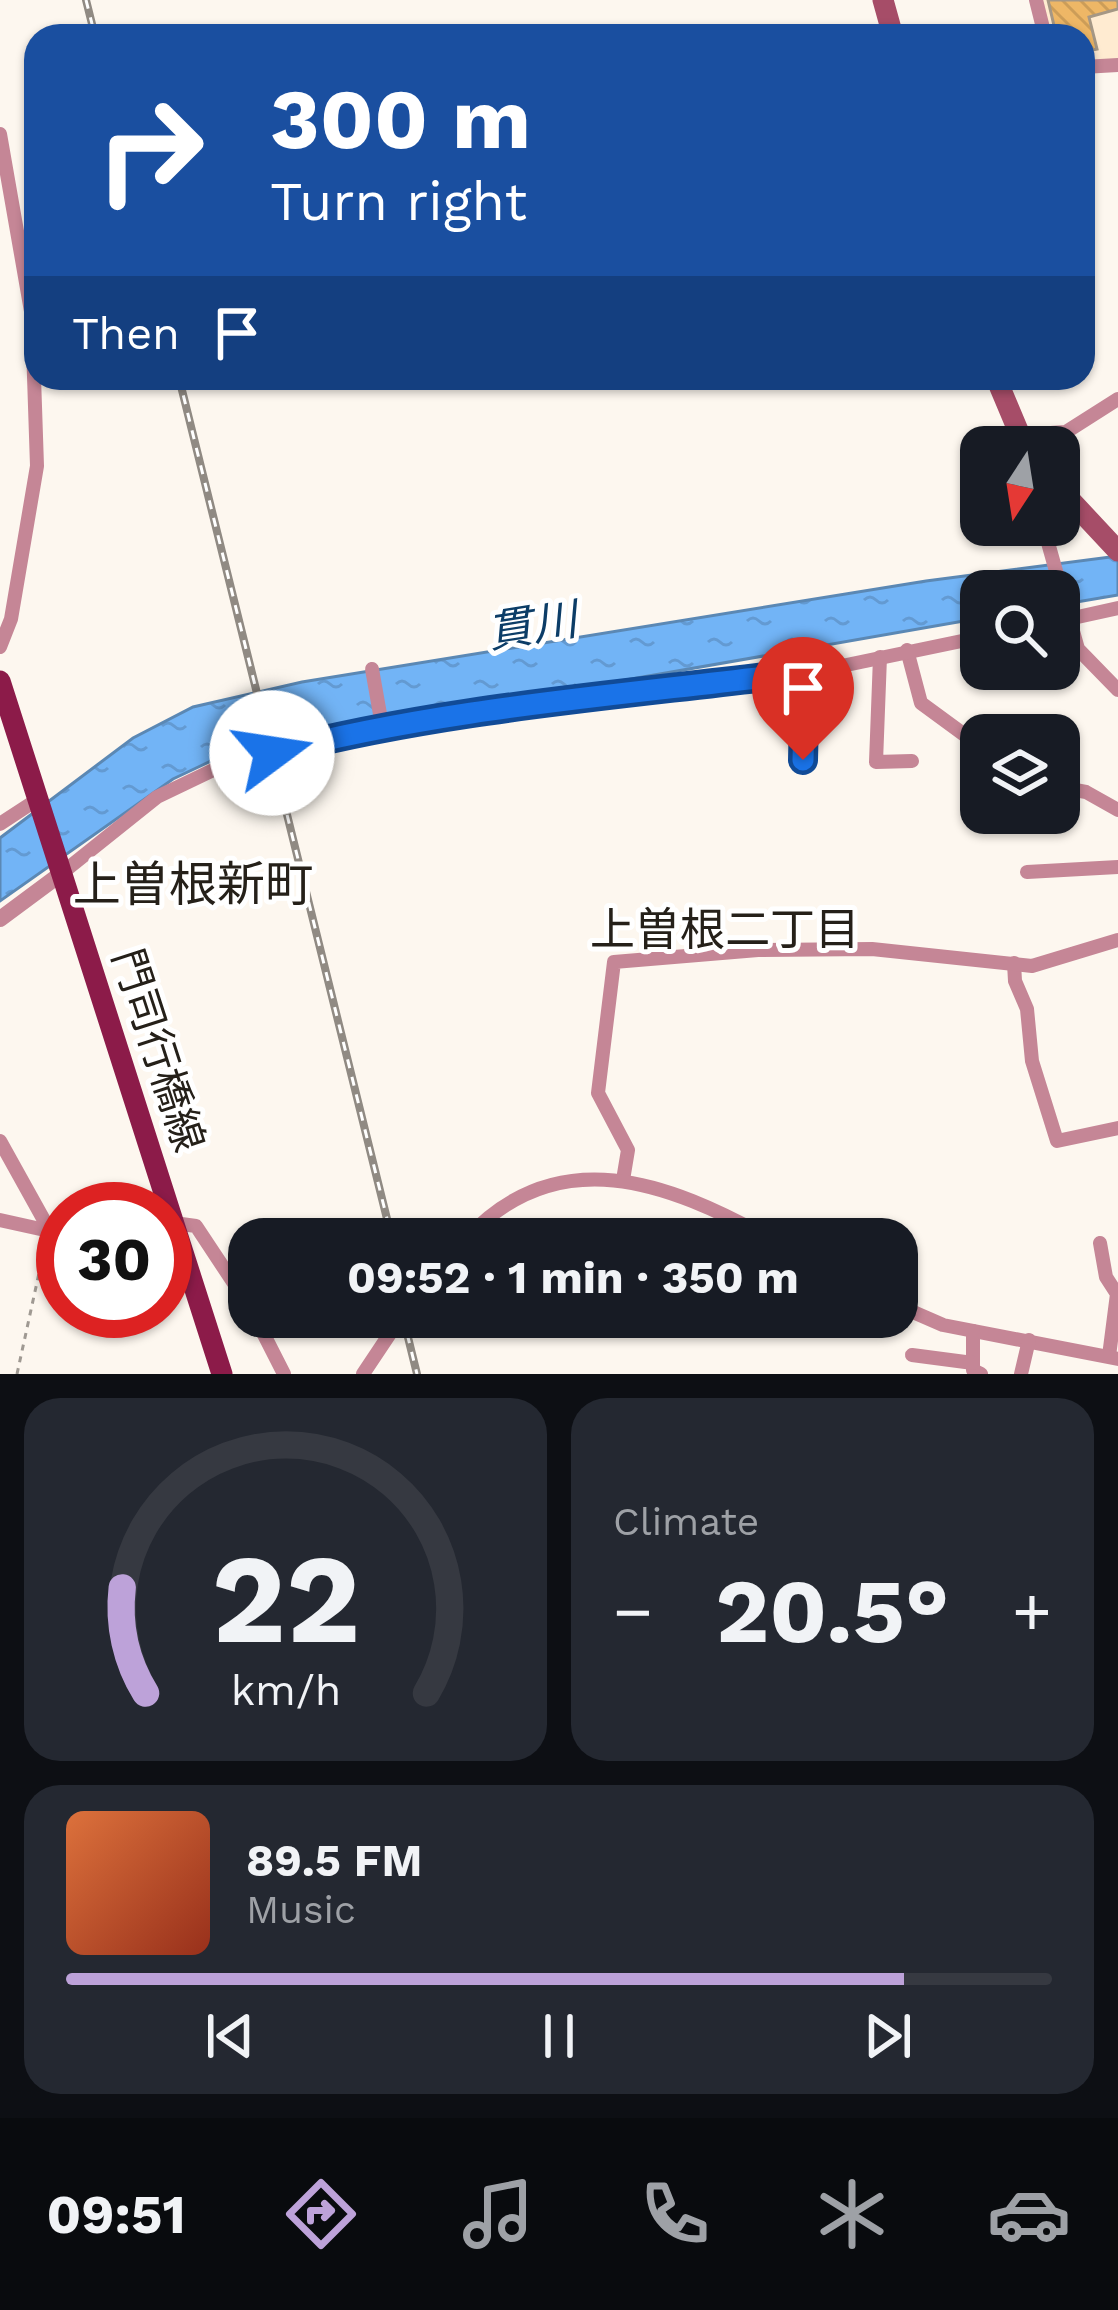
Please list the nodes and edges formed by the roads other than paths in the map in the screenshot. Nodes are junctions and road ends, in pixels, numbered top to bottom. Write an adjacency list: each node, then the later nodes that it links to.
1 (0, 134): 2 (street)
2 (24, 270)
3 (34, 390): 13 (street)
4 (1001, 390): 6 (main road)
5 (1118, 400): 7 (street)
6 (1016, 426)
7 (1076, 426)
8 (1080, 510): 9 (main road)
9 (1116, 548)
10 (1118, 608): 11 (street)
11 (1080, 614)
12 (960, 641): 14 (street)
13 (0, 647)
14 (907, 650): 16 (street); 22 (street)
15 (1080, 651): 20 (street)
16 (880, 657): 18 (street); 24 (street)
17 (372, 669): 21 (street)
18 (805, 672): 21 (street); 23 (street)
19 (0, 681): 26 (main road, 門司行橋線)
20 (1118, 689)
21 (382, 728): 30 (street)
22 (960, 732)
23 (803, 760)
24 (912, 761)
25 (1080, 791): 27 (street)
26 (39, 803): 28 (street); 30 (main road, 門司行橋線)
27 (1118, 810)
28 (0, 824)
29 (1118, 867): 31 (street)
30 (60, 868): 32 (street); 38 (main road, 門司行橋線)
31 (1027, 872)
32 (0, 920)
33 (1118, 940): 34 (street)
34 (1014, 963): 35 (street); 37 (street)
35 (1118, 1128)
36 (0, 1141): 39 (street)
37 (623, 1180): 40 (street); 41 (street)
38 (161, 1182)
39 (36, 1200)
40 (489, 1218)
41 (734, 1218)
42 (0, 1220): 44 (street)
43 (192, 1225): 46 (street)
44 (36, 1228)
45 (1100, 1243): 54 (street)
46 (228, 1274)
47 (192, 1302): 56 (main road, 門司行橋線)
48 (918, 1314): 49 (street)
49 (974, 1330): 52 (street); 55 (street)
50 (266, 1338): 57 (street)
51 (387, 1338): 58 (street)
52 (1028, 1340): 54 (street); 59 (street)
53 (912, 1355): 55 (street)
54 (1114, 1358)
55 (977, 1368)
56 (222, 1374)
57 (284, 1374)
58 (363, 1374)
59 (1021, 1374)

